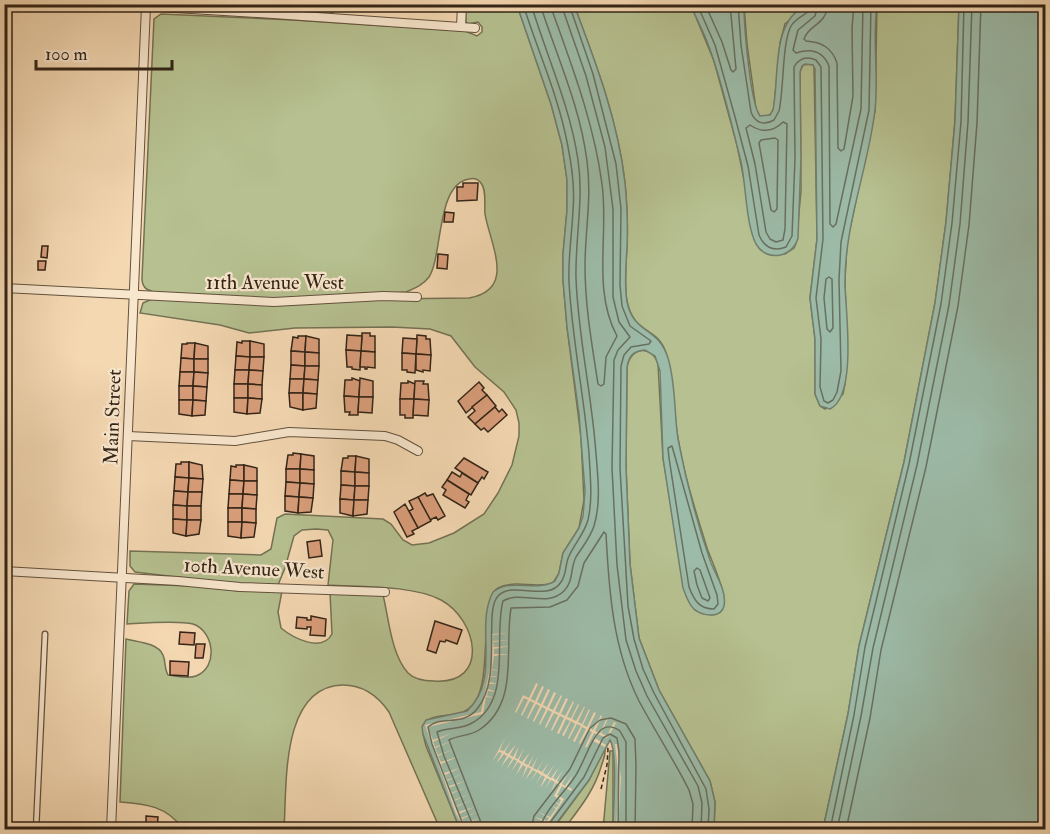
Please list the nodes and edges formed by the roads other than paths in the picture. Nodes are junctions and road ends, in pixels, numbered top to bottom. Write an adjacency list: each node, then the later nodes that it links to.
1 (110, 4): 3 (street)
2 (462, 4): 4 (street)
3 (146, 6): 4 (street); 7 (street, Main Street)
4 (461, 27): 5 (street)
5 (475, 28)
6 (4, 288): 7 (street, 11th Avenue West)
7 (134, 294): 8 (street, 11th Avenue West); 9 (street, Main Street)
8 (417, 297)
9 (128, 436): 10 (street); 12 (street, Main Street)
10 (418, 451)
11 (4, 571): 12 (street, 10th Avenue West)
12 (122, 577): 13 (street, 10th Avenue West); 16 (street, Main Street)
13 (385, 592)
14 (45, 634): 15 (lane)
15 (36, 830)
16 (111, 830)

